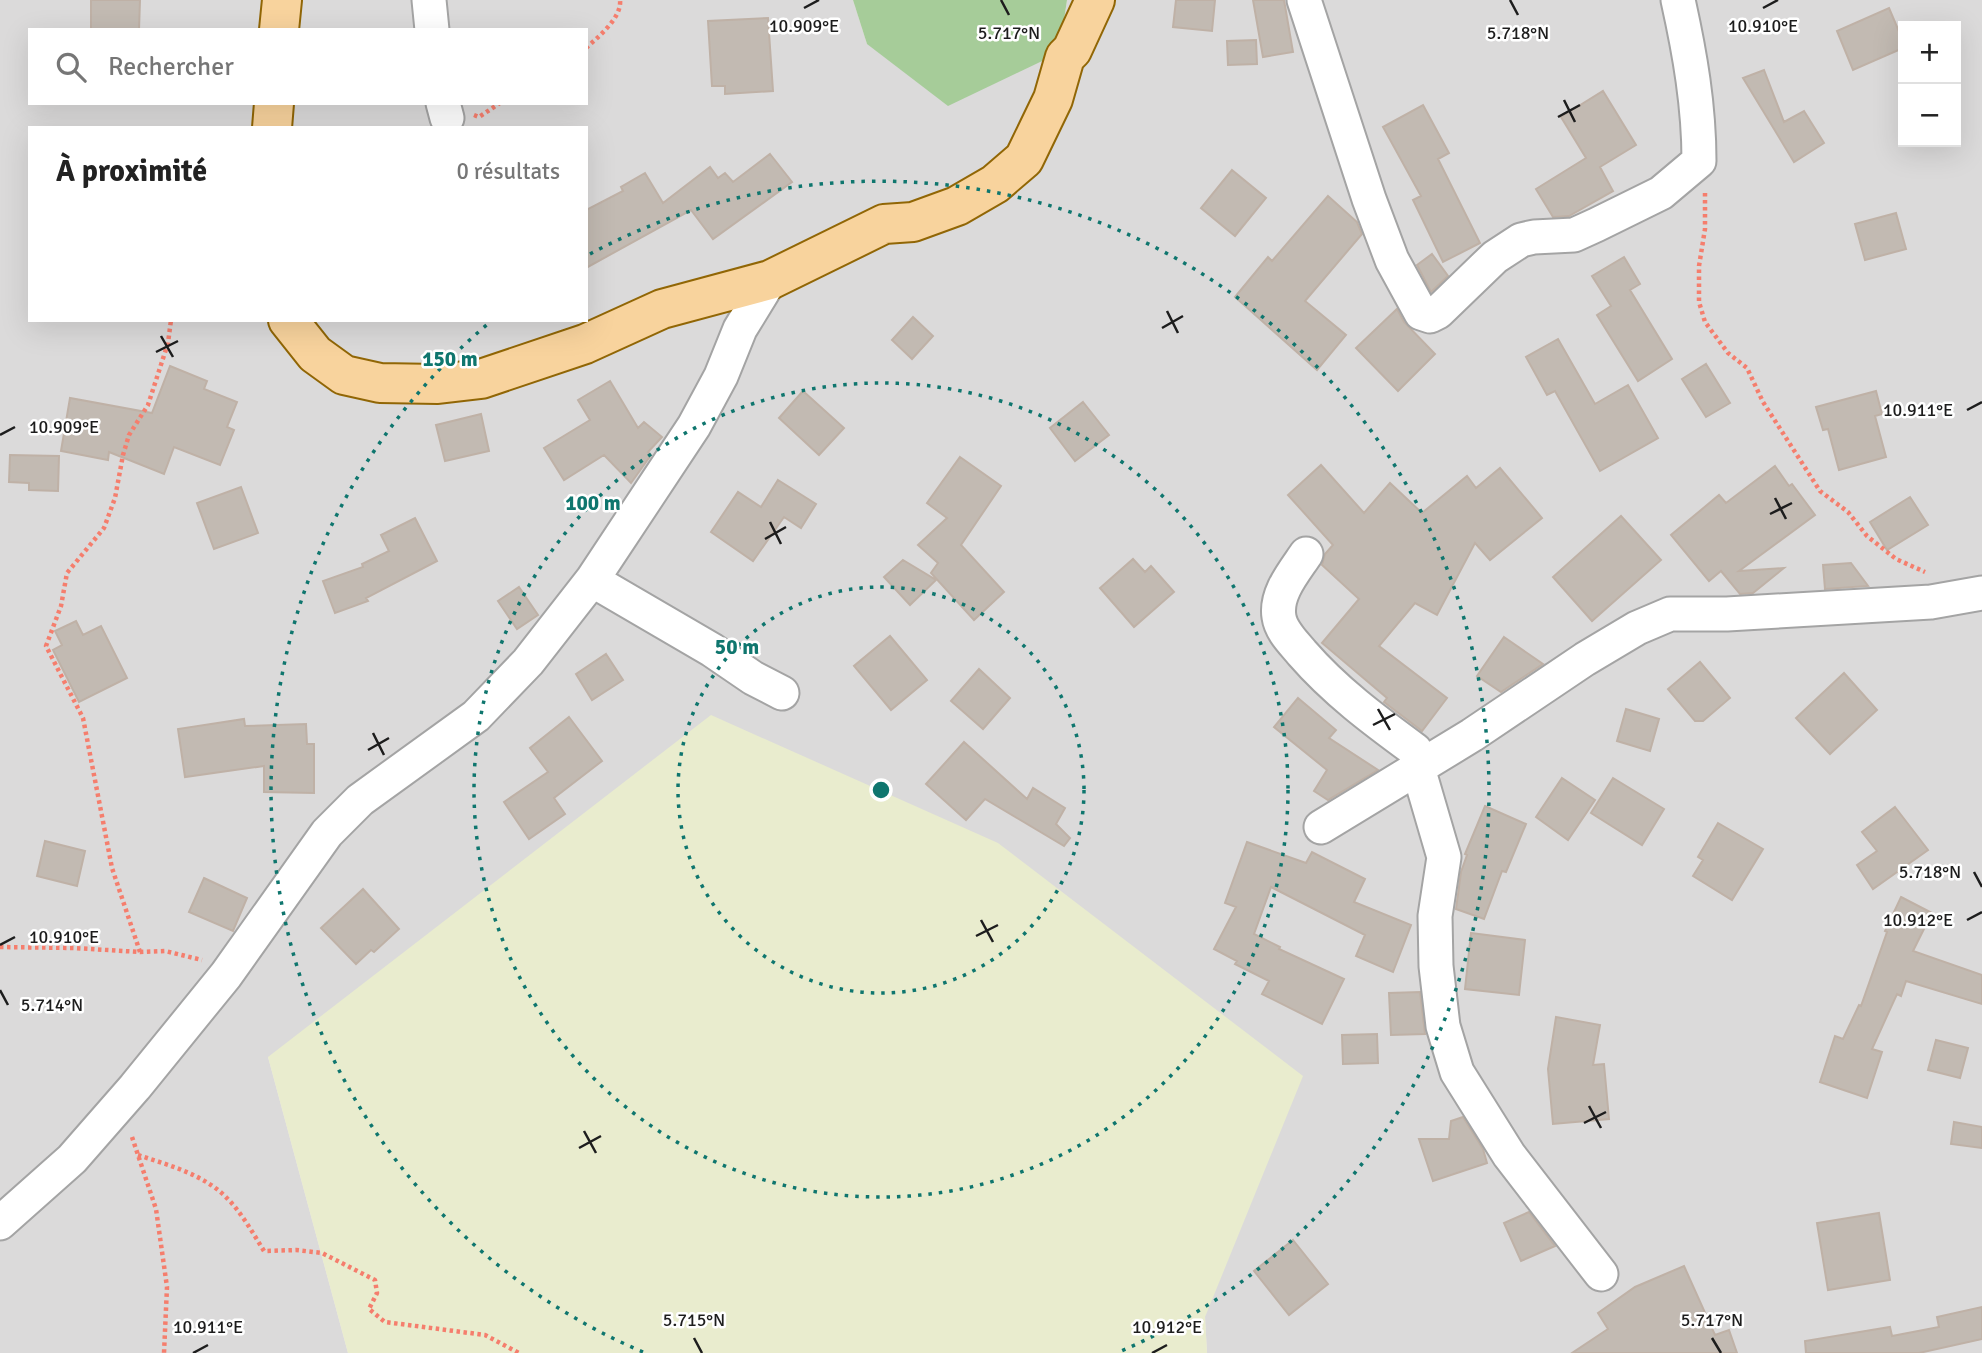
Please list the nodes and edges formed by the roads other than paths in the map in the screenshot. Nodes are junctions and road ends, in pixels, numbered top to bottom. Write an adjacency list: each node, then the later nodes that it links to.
1 (282, 0): 6 (main road)
2 (429, 0): 7 (street)
3 (1095, 0): 10 (main road)
4 (1304, 0): 5 (street)
5 (1678, 0)
6 (279, 28)
7 (432, 28)
8 (274, 105): 9 (main road)
9 (272, 126)
10 (770, 280): 11 (main road); 13 (street)
11 (290, 322)
12 (1306, 554): 16 (street)
13 (592, 580): 15 (street); 18 (street)
14 (1982, 593): 16 (street)
15 (782, 693)
16 (1418, 768): 17 (street); 19 (street)
17 (1321, 827)
18 (0, 1223)
19 (1601, 1273)

